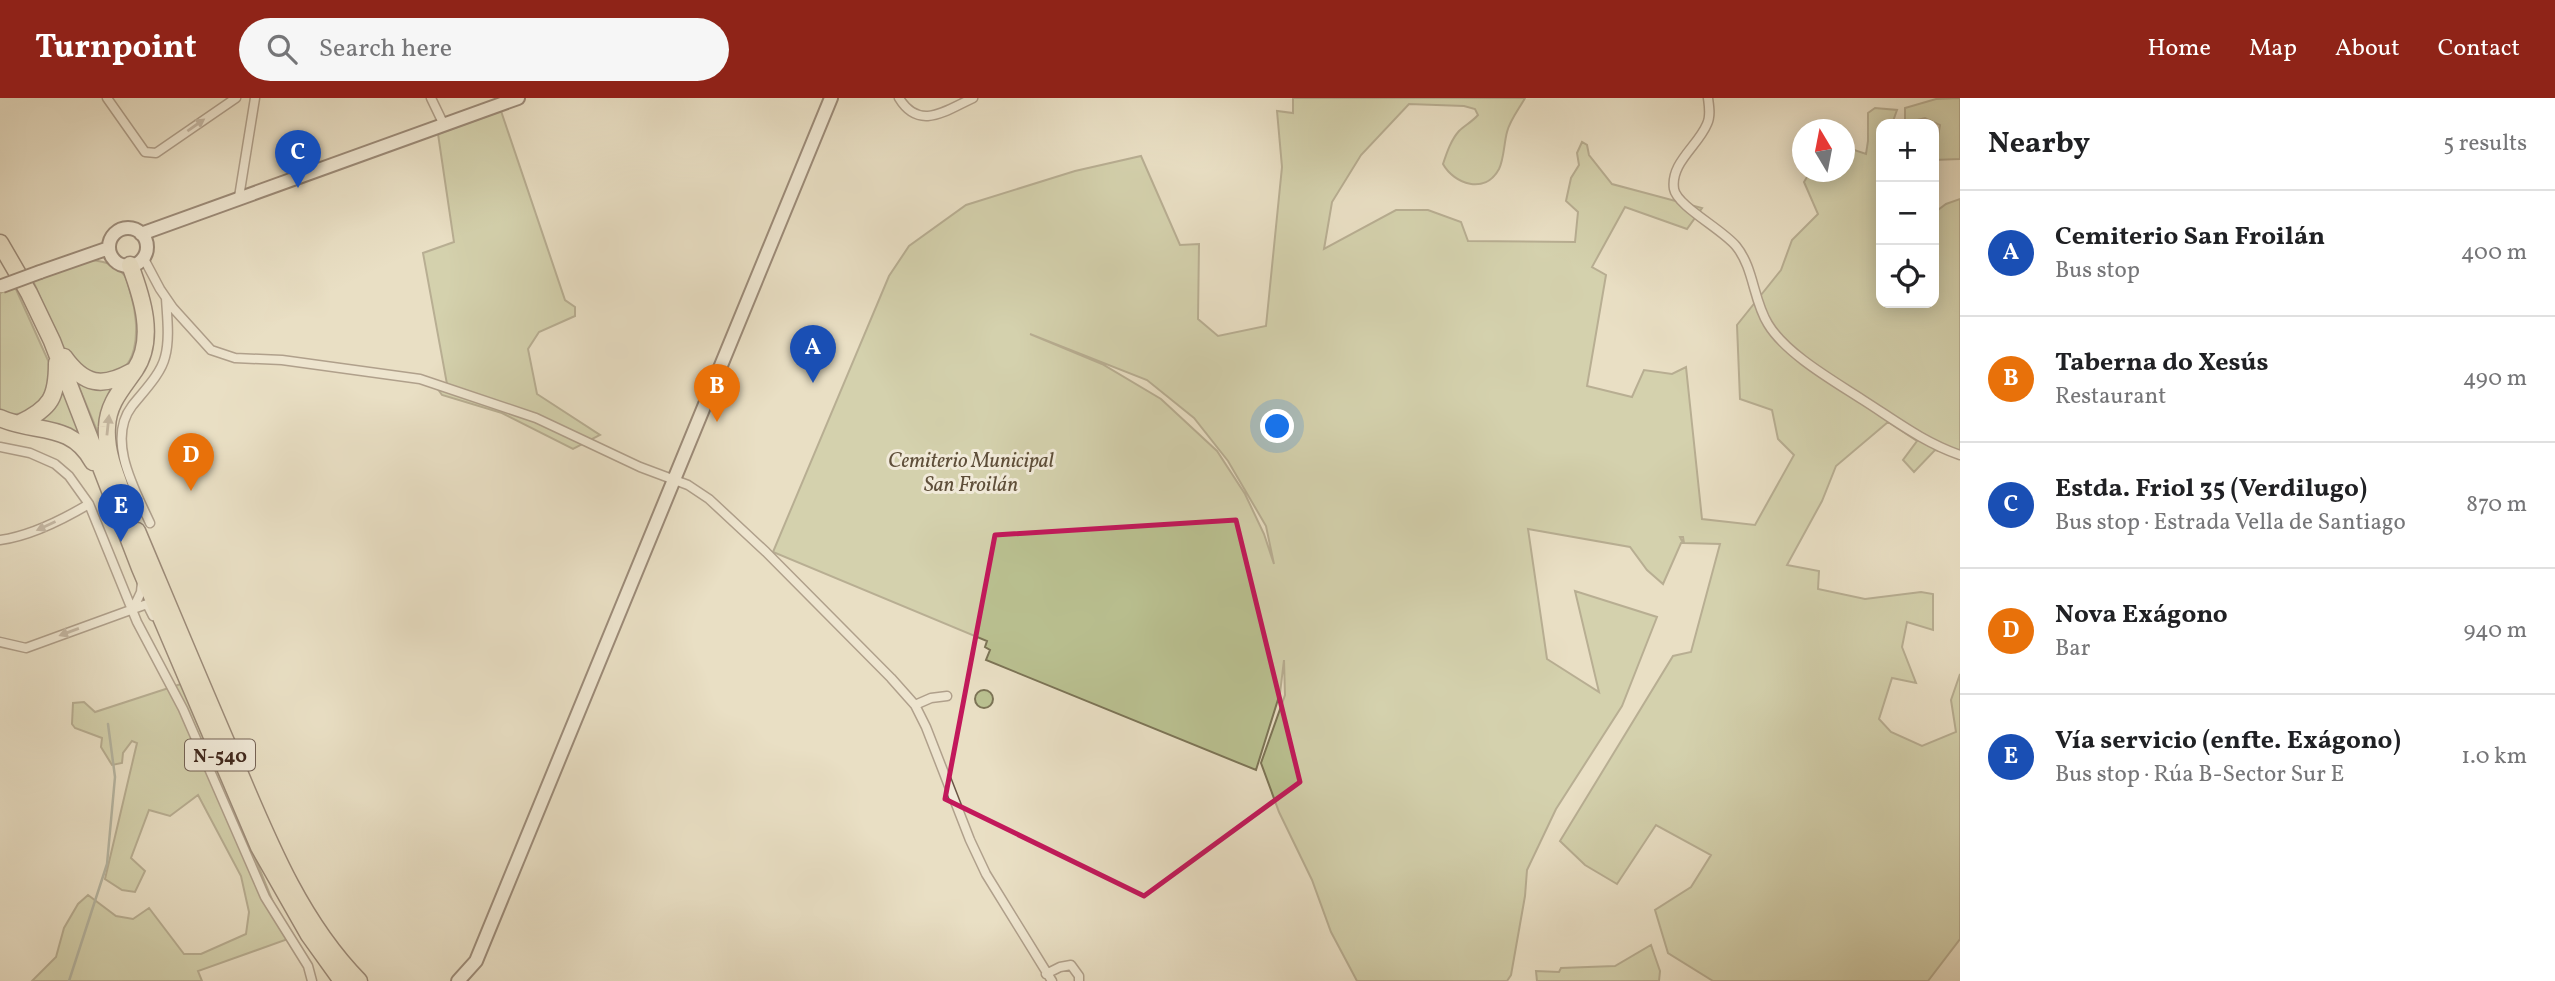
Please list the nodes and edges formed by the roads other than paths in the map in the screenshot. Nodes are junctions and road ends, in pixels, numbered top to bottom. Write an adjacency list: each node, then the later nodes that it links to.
1 (107, 98): 9 (street, one-way to 9)
2 (255, 98): 11 (street)
3 (431, 98): 10 (street)
4 (518, 98): 10 (street)
5 (831, 98): 24 (street)
6 (899, 98): 7 (street)
7 (973, 98)
8 (1708, 98): 23 (street)
9 (229, 100)
10 (444, 124): 11 (street)
11 (239, 197): 12 (street)
12 (141, 234): 14 (street); 15 (street)
13 (0, 243): 18 (highway, N-540)
14 (109, 248): 15 (street); 16 (street, bridge)
15 (137, 261): 17 (street); 19 (highway)
16 (1, 287)
17 (166, 298): 24 (street); 27 (street)
18 (54, 347): 19 (highway); 21 (highway); 26 (highway, N-540)
19 (136, 369): 26 (highway, one-way to 19)
20 (0, 418): 21 (highway)
21 (20, 423): 26 (highway)
22 (0, 447): 25 (street)
23 (1960, 455)
24 (675, 480): 34 (street); 35 (street)
25 (89, 504): 28 (street, one-way to 28); 30 (street)
26 (125, 516): 29 (highway, N-540); 39 (highway, N-540)
27 (150, 523)
28 (0, 540)
29 (140, 568): 30 (street); 31 (highway, N-540)
30 (133, 609): 31 (street); 32 (street, one-way to 32); 37 (street)
31 (171, 641): 38 (highway, N-540)
32 (0, 642)
33 (947, 696): 34 (street)
34 (915, 705): 36 (street)
35 (476, 961): 40 (street); 41 (street)
36 (1049, 978): 42 (street)
37 (312, 981)
38 (342, 981)
39 (359, 981)
40 (458, 981)
41 (475, 981)
42 (1079, 981)

